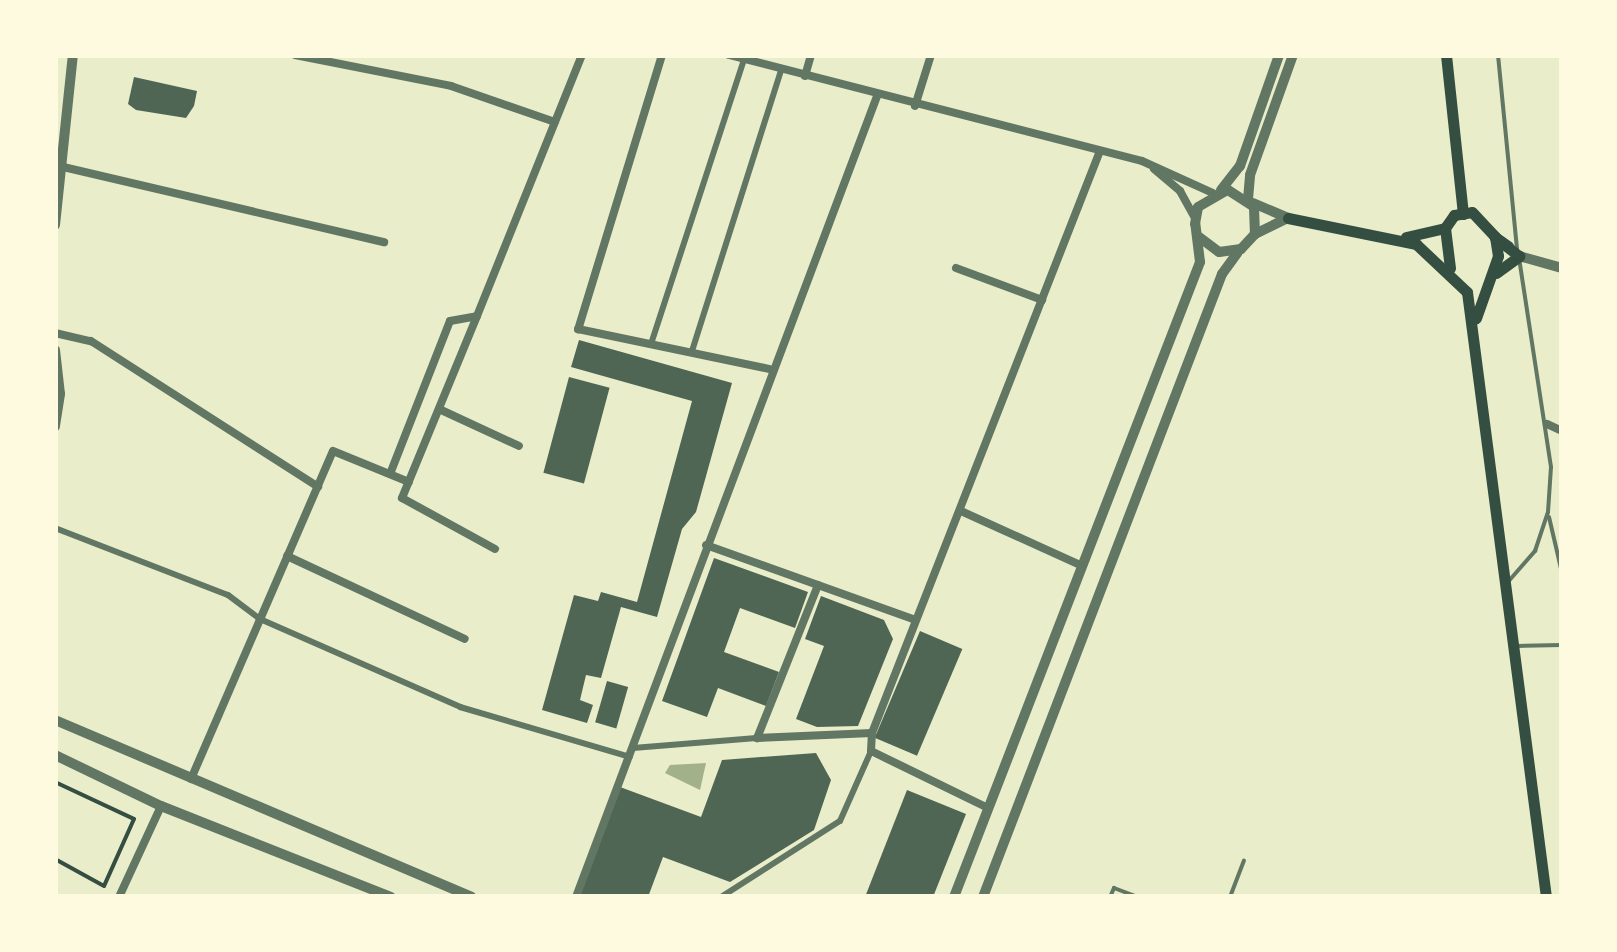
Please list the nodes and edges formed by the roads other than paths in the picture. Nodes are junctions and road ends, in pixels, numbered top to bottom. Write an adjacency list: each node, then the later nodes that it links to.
1 (73, 55): 18 (street)
2 (296, 55): 17 (street)
3 (582, 55): 17 (street)
4 (662, 55): 44 (street)
5 (729, 55): 12 (street)
6 (811, 55): 14 (street)
7 (931, 55): 16 (street)
8 (1279, 55): 22 (street)
9 (1293, 55): 23 (street)
10 (1446, 55): 24 (main road)
11 (1498, 55): 35 (lane)
12 (744, 59): 13 (street); 44 (street)
13 (781, 70): 14 (street); 46 (street)
14 (805, 76): 15 (street)
15 (877, 96): 16 (street); 47 (street)
16 (915, 106): 19 (street)
17 (555, 122): 41 (street)
18 (59, 126): 21 (street)
19 (1100, 151): 20 (street); 40 (street)
20 (1142, 160): 22 (street); 25 (street)
21 (59, 166): 27 (street); 33 (street)
22 (1217, 192): 23 (street); 25 (street)
23 (1250, 200): 26 (street); 29 (street)
24 (1463, 214): 28 (main road); 32 (main road)
25 (1195, 218): 31 (street)
26 (1288, 218): 29 (street); 30 (main road)
27 (55, 225)
28 (1445, 228): 30 (main road); 39 (main road)
29 (1255, 234): 34 (street)
30 (1394, 236): 39 (main road)
31 (1199, 237): 34 (street); 62 (street)
32 (1495, 237): 35 (main road); 38 (main road)
33 (384, 242)
34 (1242, 249): 87 (street)
35 (1518, 256): 37 (street); 38 (main road); 49 (lane)
36 (956, 268): 40 (street)
37 (1562, 268)
38 (1496, 274): 42 (main road)
39 (1456, 281): 42 (main road)
40 (1042, 300): 56 (street)
41 (477, 316): 48 (street); 53 (street)
42 (1476, 323): 64 (main road)
43 (55, 333): 55 (street)
44 (651, 344): 46 (street)
45 (55, 350): 50 (street)
46 (692, 351): 47 (street)
47 (770, 370): 59 (street)
48 (439, 409): 52 (street); 54 (street)
49 (1547, 424): 51 (street); 57 (lane)
50 (55, 427)
51 (1562, 431)
52 (520, 446)
53 (390, 474): 54 (street); 55 (street)
54 (409, 482): 60 (street)
55 (318, 487): 61 (street)
56 (961, 511): 62 (street); 67 (street)
57 (1548, 512): 63 (lane); 64 (lane)
58 (55, 528): 66 (street)
59 (706, 544): 65 (street); 75 (street)
60 (495, 549)
61 (287, 556): 66 (street); 68 (street)
62 (1082, 566): 79 (street)
63 (1562, 573)
64 (1506, 584): 70 (main road)
65 (818, 585): 67 (street); 73 (street)
66 (260, 619): 75 (street); 77 (street)
67 (915, 620): 72 (street)
68 (465, 639)
69 (1562, 645): 70 (lane)
70 (1514, 646): 91 (main road)
71 (55, 720): 77 (street)
72 (872, 734): 73 (street); 74 (street)
73 (757, 738): 75 (street)
74 (871, 751): 79 (street); 85 (street)
75 (632, 752): 84 (street)
76 (55, 756): 78 (street)
77 (190, 780): 83 (street)
78 (161, 806): 81 (street); 82 (street)
79 (988, 808): 86 (street)
80 (1244, 861): 90 (lane)
81 (119, 897)
82 (391, 897)
83 (471, 897)
84 (576, 897)
85 (720, 897)
86 (954, 897)
87 (983, 897)
88 (1110, 897): 89 (lane)
89 (1137, 897)
90 (1230, 897)
91 (1546, 897)

